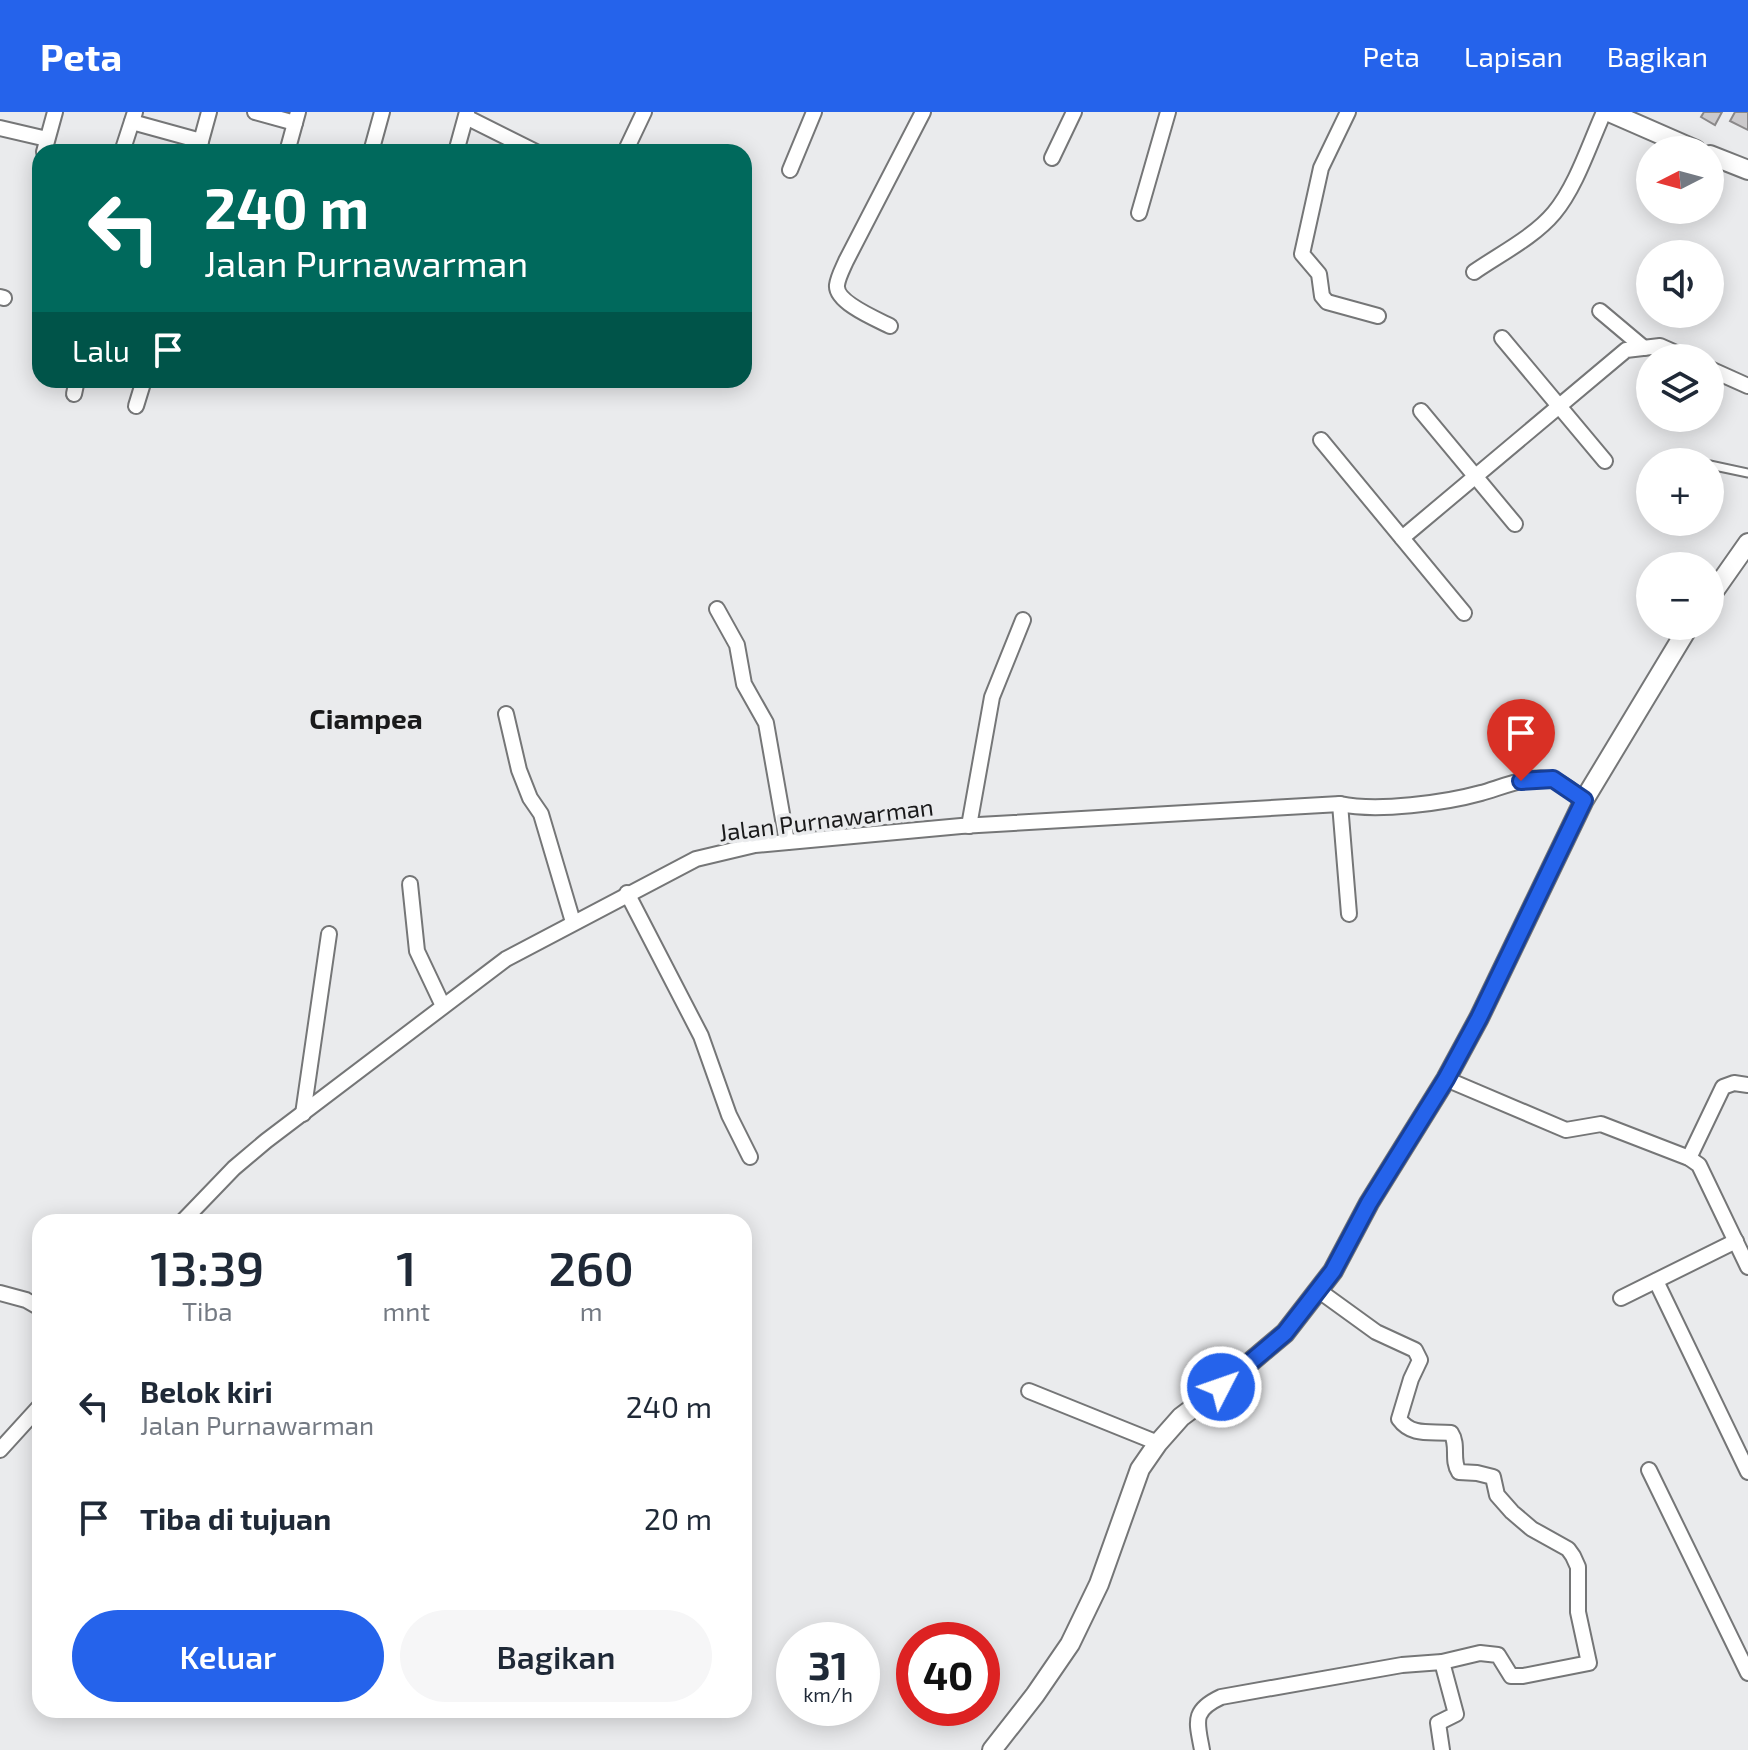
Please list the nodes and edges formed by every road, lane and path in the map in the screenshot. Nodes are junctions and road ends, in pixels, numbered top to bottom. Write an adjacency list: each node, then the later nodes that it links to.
1 (55, 112): 18 (street)
2 (209, 112): 21 (street)
3 (255, 112): 14 (street)
4 (382, 112): 23 (street)
5 (644, 112): 26 (street)
6 (814, 112): 29 (street)
7 (923, 112): 35 (street)
8 (1074, 112): 27 (street)
9 (1168, 112): 31 (street)
10 (1348, 112): 34 (street)
11 (1606, 112): 16 (street); 32 (street)
12 (466, 115): 24 (street); 25 (street)
13 (133, 117): 19 (street); 20 (street)
14 (296, 117): 22 (street)
15 (0, 128): 17 (street)
16 (1663, 136)
17 (41, 144)
18 (47, 144)
19 (125, 144)
20 (194, 144)
21 (200, 144)
22 (289, 144)
23 (373, 144)
24 (458, 144)
25 (521, 144)
26 (629, 144)
27 (1052, 158)
28 (1724, 161): 30 (street)
29 (790, 170)
30 (1748, 170)
31 (1139, 213)
32 (1474, 272)
33 (1600, 311): 37 (street)
34 (1378, 316)
35 (890, 326)
36 (1502, 338): 43 (street)
37 (1639, 344)
38 (1636, 349): 43 (street)
39 (1724, 375): 40 (street)
40 (1748, 386)
41 (142, 388): 42 (street)
42 (136, 406)
43 (1558, 407): 46 (street); 49 (street)
44 (1421, 411): 49 (street)
45 (1321, 440): 51 (street)
46 (1605, 461)
47 (1724, 468): 48 (lane)
48 (1748, 473)
49 (1475, 477): 50 (street); 51 (street)
50 (1515, 524)
51 (1402, 538): 55 (street)
52 (1748, 543): 53 (street)
53 (1724, 577)
54 (717, 609): 62 (street)
55 (1464, 613)
56 (1023, 620): 61 (street)
57 (1681, 640): 59 (street)
58 (506, 714): 66 (street)
59 (1584, 800): 60 (street, Jalan Purnawarman); 69 (street)
60 (1340, 804): 61 (street, Jalan Purnawarman); 65 (street)
61 (969, 826): 62 (street, Jalan Purnawarman)
62 (787, 842): 64 (street, Jalan Purnawarman)
63 (410, 884): 68 (street)
64 (627, 893): 66 (street, Jalan Purnawarman); 72 (street)
65 (1349, 914)
66 (573, 922): 68 (street, Jalan Purnawarman)
67 (329, 934): 71 (street)
68 (443, 1006): 71 (street, Jalan Purnawarman)
69 (1446, 1079): 73 (street); 78 (street)
70 (1748, 1085): 73 (street)
71 (303, 1114): 74 (street, Jalan Purnawarman)
72 (750, 1157)
73 (1689, 1158): 75 (street)
74 (190, 1214)
75 (1736, 1241): 76 (street); 77 (street)
76 (1748, 1267)
77 (1656, 1281): 80 (street); 87 (street)
78 (1318, 1290): 84 (street); 88 (street)
79 (0, 1293): 81 (street)
80 (1621, 1298)
81 (32, 1303)
82 (1029, 1391): 84 (street)
83 (32, 1415): 85 (street)
84 (1158, 1443): 90 (street)
85 (0, 1450)
86 (1649, 1470): 89 (street)
87 (1748, 1472)
88 (1442, 1662): 91 (street); 92 (street)
89 (1748, 1673)
90 (992, 1750)
91 (1202, 1750)
92 (1442, 1750)

